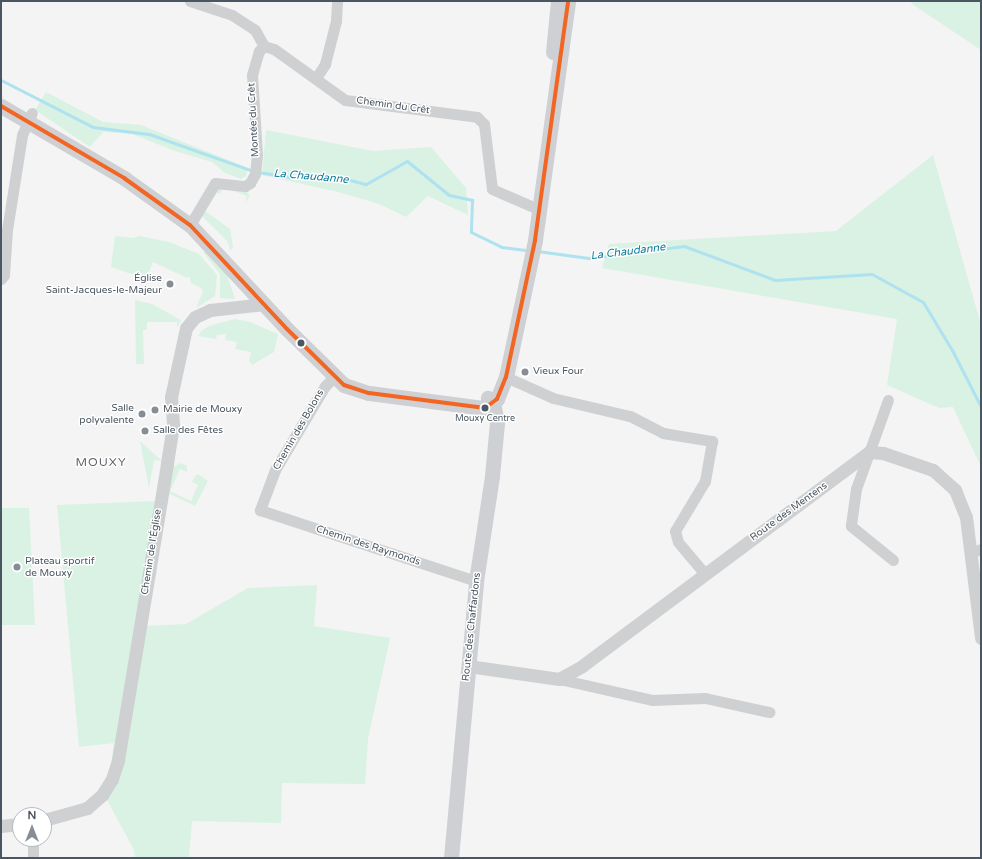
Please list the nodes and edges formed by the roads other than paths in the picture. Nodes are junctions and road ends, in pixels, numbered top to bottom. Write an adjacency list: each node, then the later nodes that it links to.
1 (190, 1): 5 (street)
2 (337, 1): 6 (street)
3 (558, 1): 10 (main road)
4 (568, 1): 10 (main road)
5 (264, 46): 6 (street, Chemin du Crêt); 12 (street, Montée du Crêt)
6 (316, 78): 11 (street, Chemin du Crêt)
7 (1, 96): 9 (main road)
8 (1, 106): 9 (main road)
9 (29, 117): 12 (main road); 13 (street)
10 (552, 125): 11 (main road)
11 (540, 210): 15 (main road)
12 (190, 225): 14 (main road)
13 (2, 277)
14 (265, 304): 16 (main road); 30 (street, Chemin de l'Église)
15 (508, 362): 17 (main road); 19 (main road)
16 (334, 377): 19 (main road); 21 (street, Chemin des Bolons)
17 (506, 377): 19 (main road); 24 (street)
18 (888, 400): 20 (street)
19 (490, 402): 25 (main road, Route des Chaffardons)
20 (869, 452): 22 (street); 23 (street); 24 (street, Route des Mentens)
21 (260, 510): 25 (street, Chemin des Raymonds)
22 (976, 551): 26 (street)
23 (893, 560)
24 (705, 574): 28 (street, Route des Mentens)
25 (476, 582): 27 (main road, Route des Chaffardons)
26 (981, 638)
27 (468, 666): 28 (street); 35 (main road, Route des Chaffardons)
28 (559, 679): 29 (street)
29 (769, 712)
30 (52, 818)
31 (12, 825): 32 (street)
32 (1, 826)
33 (33, 847): 34 (street)
34 (33, 858)
35 (451, 858)

